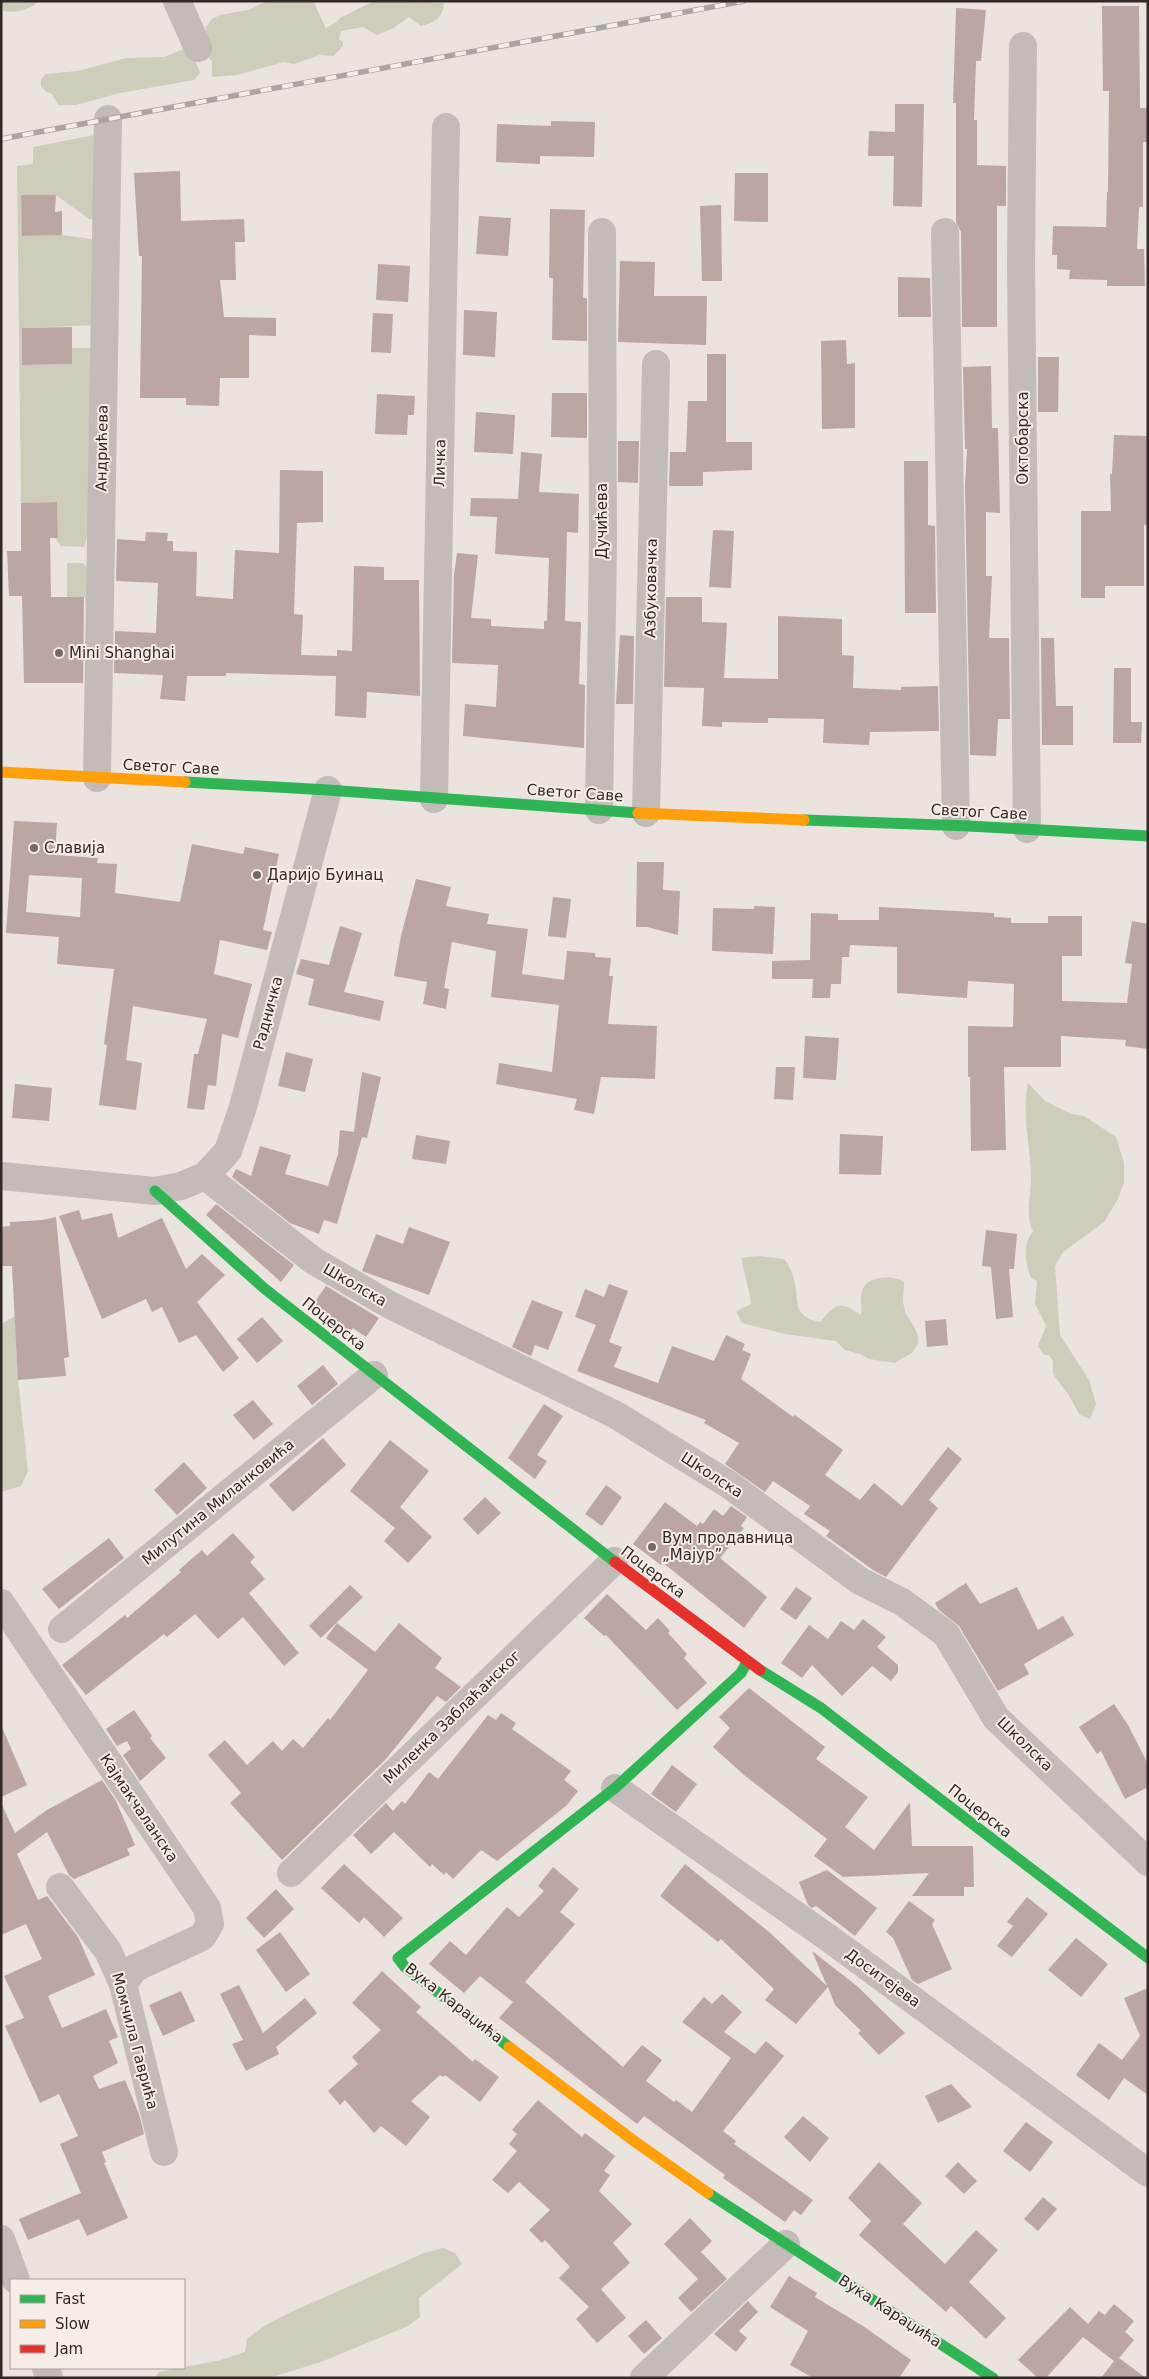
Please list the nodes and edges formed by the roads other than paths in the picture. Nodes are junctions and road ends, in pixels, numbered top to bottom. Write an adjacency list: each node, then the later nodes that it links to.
1 (177, 1): 3 (street)
2 (1023, 46): 16 (street, Октобарска)
3 (198, 48)
4 (108, 119): 10 (street, Андрићева)
5 (446, 127): 12 (street, Личка)
6 (602, 232): 13 (street, Дучићева)
7 (944, 232): 15 (street)
8 (656, 364): 14 (street, Азбуковачка)
9 (1, 772): 10 (street, Светог Саве)
10 (97, 778): 11 (street, Светог Саве)
11 (328, 790): 12 (street, Светог Саве); 19 (street, Радничка)
12 (434, 798): 13 (street, Светог Саве)
13 (599, 810): 14 (street, Светог Саве)
14 (646, 813): 15 (street, Светог Саве)
15 (956, 826): 16 (street, Светог Саве)
16 (1027, 829): 17 (street, Светог Саве)
17 (1148, 836)
18 (1, 1176): 20 (street)
19 (205, 1176): 20 (street, Радничка); 27 (street, Школска)
20 (155, 1191): 21 (street, Поцерска)
21 (374, 1374): 22 (street, Поцерска); 24 (street, Милутина Миланковића)
22 (614, 1561): 25 (street, Поцерска); 28 (street, Миленка Заблаћанског)
23 (1, 1604): 31 (street, Кајмакчаланска)
24 (62, 1629)
25 (747, 1662): 26 (street, Вука Караџића); 30 (street, Поцерска)
26 (616, 1788): 33 (street, Доситејева); 35 (street, Вука Караџића)
27 (1148, 1862)
28 (291, 1873)
29 (60, 1887): 31 (street, Момчила Гаврића)
30 (1148, 1958)
31 (123, 1984): 32 (street, Момчила Гаврића)
32 (164, 2152)
33 (1148, 2173)
34 (1, 2239): 36 (street)
35 (786, 2244): 37 (street); 38 (street, Вука Караџића)
36 (16, 2279)
37 (644, 2378)
38 (993, 2378)

